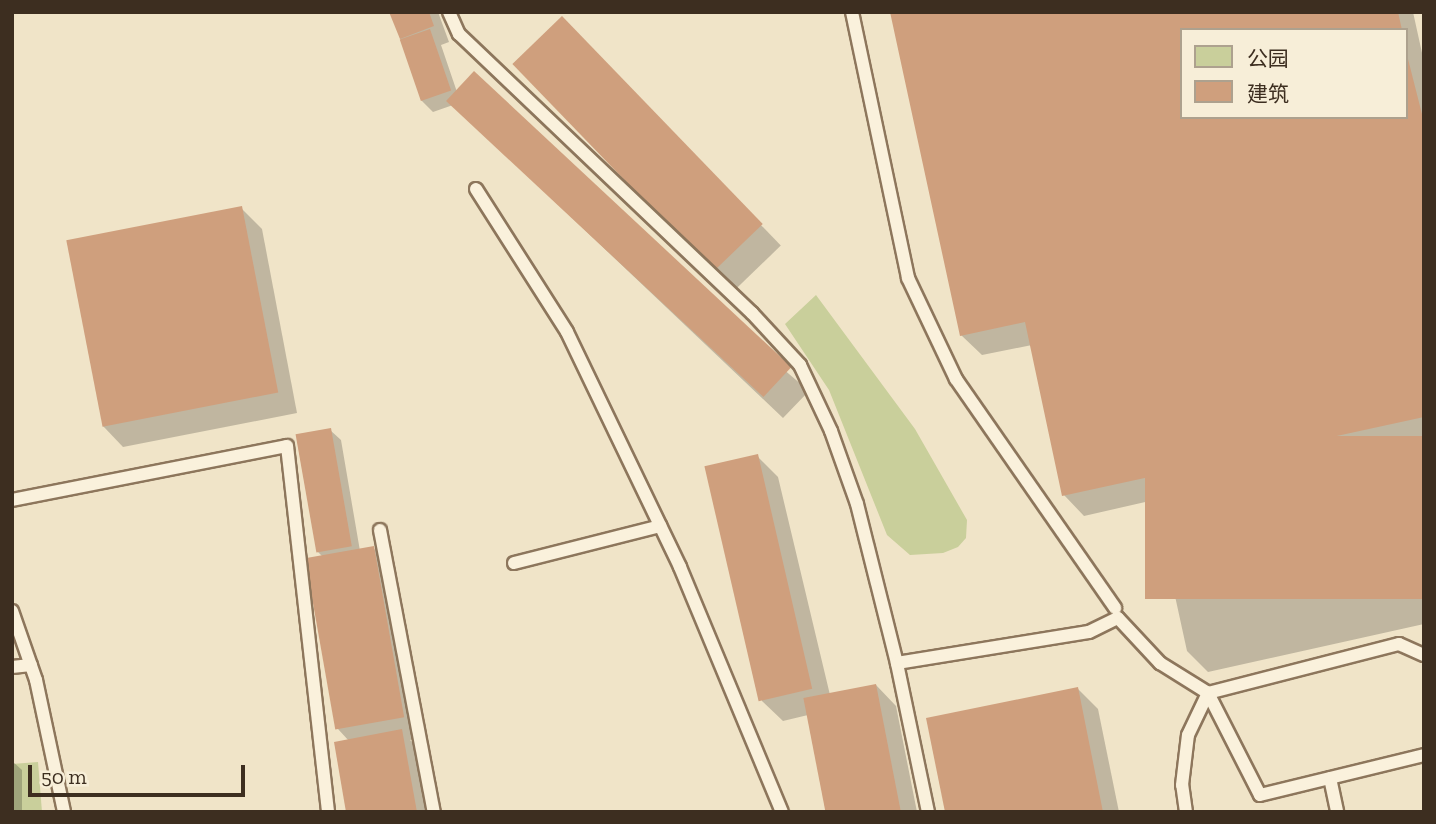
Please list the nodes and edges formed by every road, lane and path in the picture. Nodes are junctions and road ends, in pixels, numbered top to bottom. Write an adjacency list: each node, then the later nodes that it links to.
1 (449, 12): 11 (lane)
2 (852, 12): 8 (lane)
3 (476, 189): 5 (lane)
4 (12, 500): 18 (lane)
5 (660, 526): 7 (lane); 20 (lane)
6 (380, 530): 19 (lane)
7 (514, 563)
8 (1115, 608)
9 (12, 611): 12 (lane)
10 (1424, 654): 14 (lane)
11 (897, 663): 14 (lane); 21 (lane)
12 (31, 665): 13 (lane); 17 (lane)
13 (12, 667)
14 (1208, 693): 16 (lane); 22 (lane)
15 (1424, 755): 16 (lane)
16 (1330, 778): 23 (lane)
17 (64, 812)
18 (328, 812)
19 (434, 812)
20 (782, 812)
21 (928, 812)
22 (1186, 812)
23 (1338, 812)

